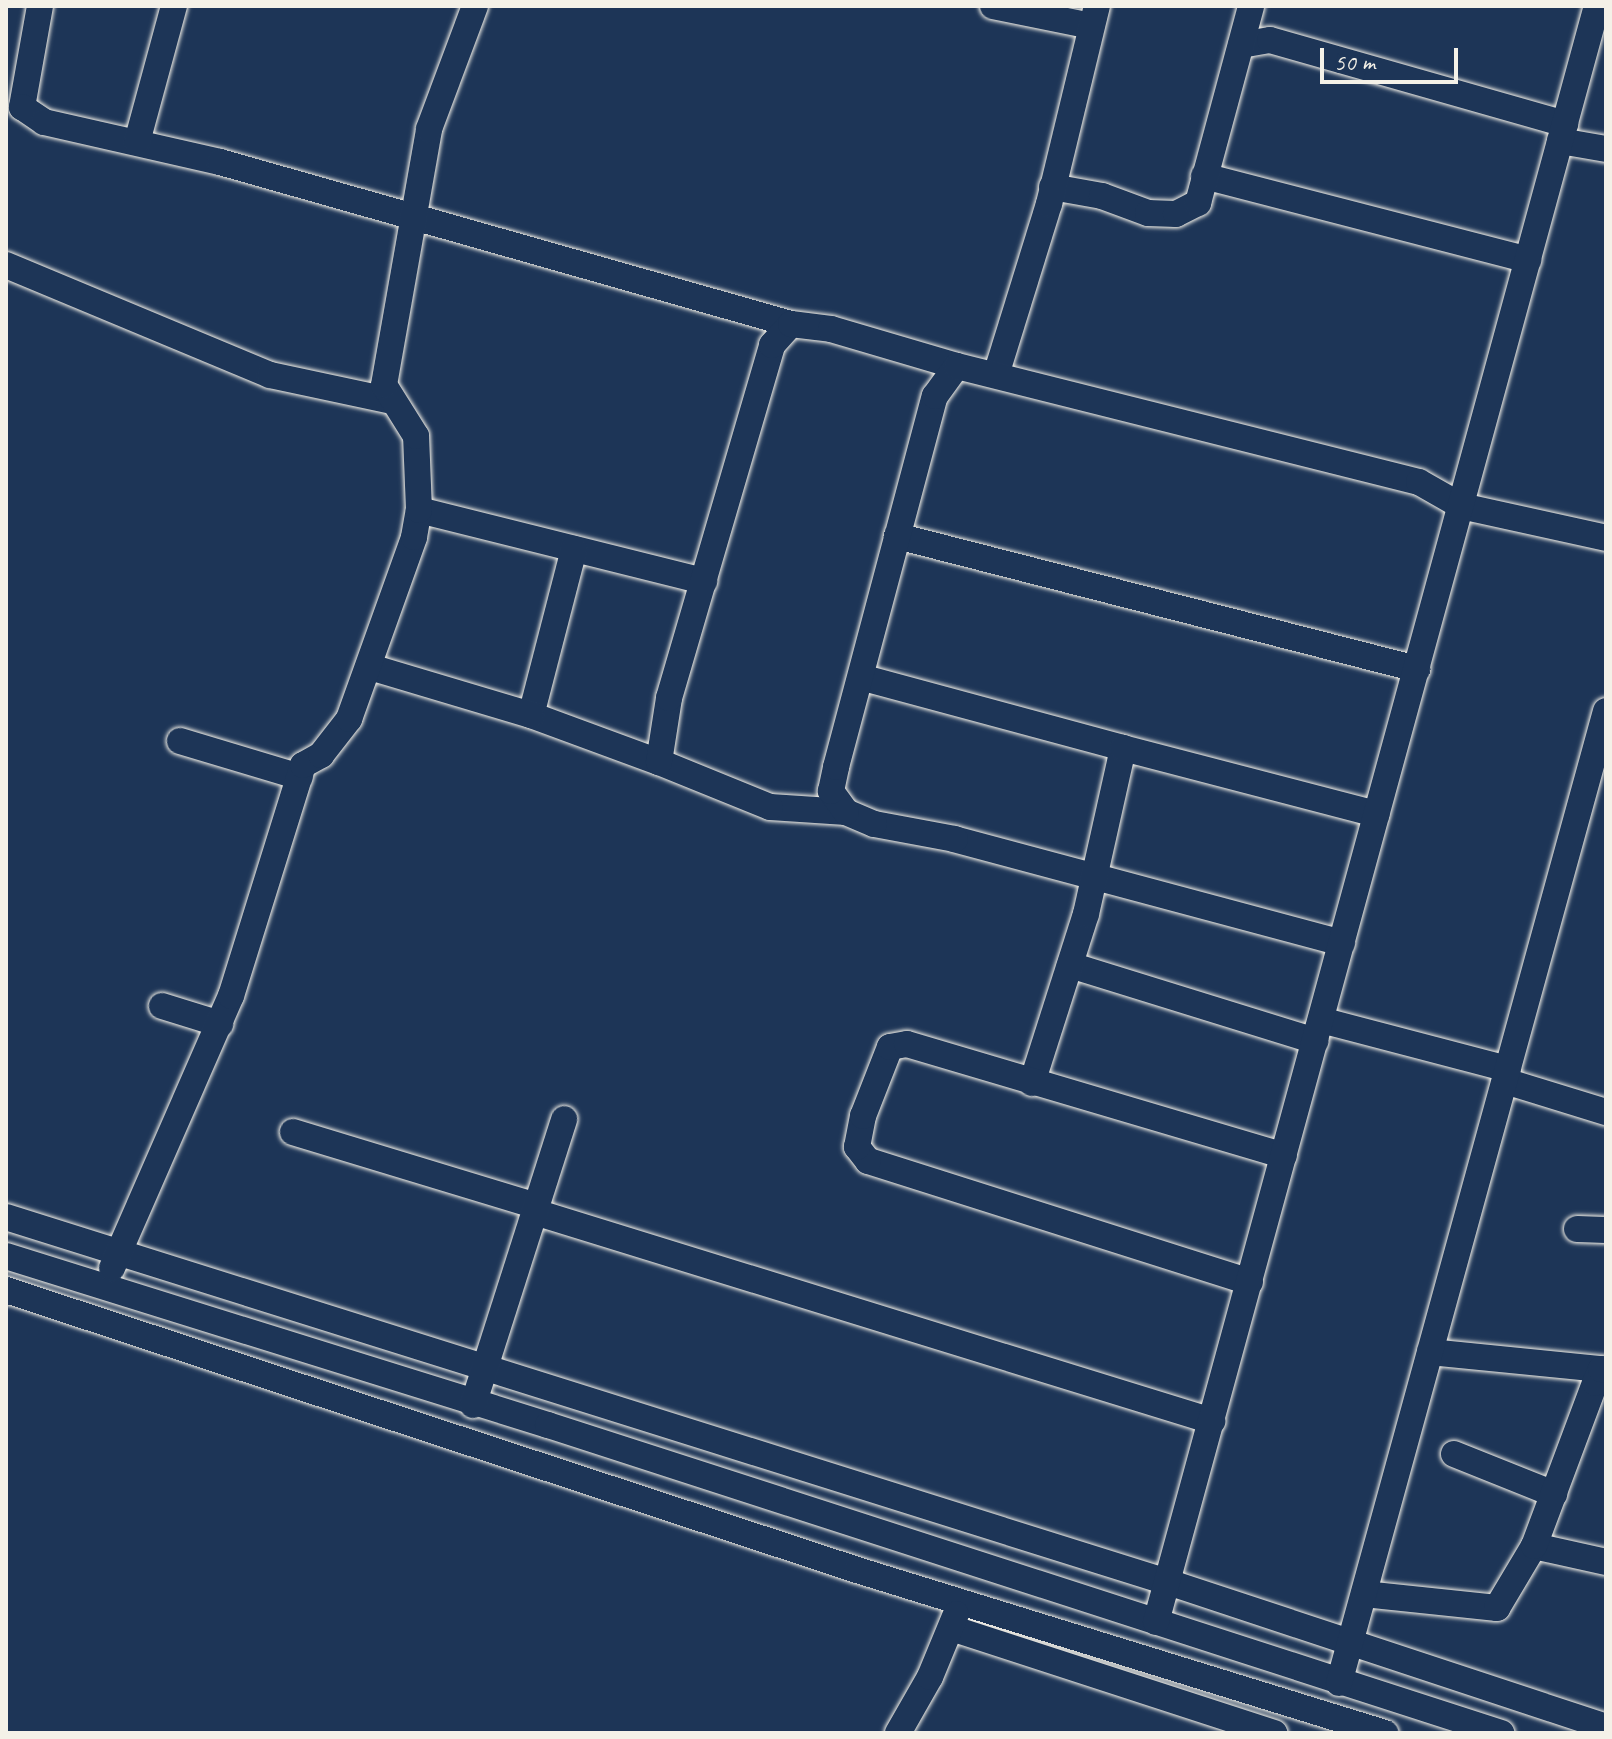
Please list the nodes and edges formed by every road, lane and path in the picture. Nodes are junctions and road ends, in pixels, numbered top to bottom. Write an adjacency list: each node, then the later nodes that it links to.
1 (40, 6): 10 (street)
2 (174, 6): 12 (street)
3 (475, 6): 16 (street)
4 (993, 6): 7 (street)
5 (1251, 6): 8 (street)
6 (1597, 6): 11 (street)
7 (1094, 16): 15 (street)
8 (1241, 45): 11 (street); 14 (street)
9 (6, 110): 10 (street)
10 (36, 116): 12 (street)
11 (1562, 132): 13 (street); 17 (street)
12 (137, 142): 16 (street)
13 (1606, 149)
14 (1204, 176): 15 (street); 17 (street)
15 (1052, 187): 21 (street)
16 (415, 215): 19 (street); 22 (street)
17 (1528, 260): 23 (street)
18 (6, 265): 22 (street)
19 (791, 324): 20 (street); 28 (street)
20 (957, 366): 21 (street); 25 (street)
21 (996, 375): 23 (street)
22 (392, 401): 24 (street)
23 (1461, 506): 26 (street); 30 (street)
24 (419, 510): 27 (street); 29 (street)
25 (897, 536): 30 (street); 31 (street)
26 (1606, 538)
27 (574, 549): 28 (street); 33 (street)
28 (704, 581): 36 (street)
29 (370, 667): 33 (street); 37 (street)
30 (1417, 669): 39 (street)
31 (864, 678): 35 (street); 38 (street)
32 (1606, 711): 46 (street)
33 (531, 715): 36 (street)
34 (180, 741): 37 (street)
35 (1123, 748): 39 (street); 40 (street)
36 (659, 762): 38 (street)
37 (300, 777): 44 (street)
38 (846, 812): 40 (street)
39 (1377, 814): 41 (street)
40 (1093, 878): 41 (street); 42 (street)
41 (1342, 943): 45 (street)
42 (1070, 965): 45 (street); 47 (street)
43 (162, 1006): 44 (street)
44 (220, 1024): 56 (street)
45 (1318, 1031): 46 (street); 51 (street)
46 (1506, 1075): 48 (street); 62 (street)
47 (1032, 1083): 51 (street); 58 (street)
48 (1606, 1112)
49 (564, 1119): 52 (street)
50 (293, 1132): 52 (street)
51 (1284, 1156): 58 (street)
52 (536, 1209): 63 (street); 66 (street)
53 (6, 1217): 56 (street)
54 (1577, 1229): 55 (street)
55 (1606, 1230)
56 (117, 1255): 59 (street); 63 (street)
57 (6, 1256): 59 (street)
58 (1250, 1282): 66 (street)
59 (104, 1287): 61 (street); 65 (street)
60 (6, 1290): 61 (street)
61 (94, 1318): 73 (street)
62 (1430, 1352): 64 (street); 72 (street)
63 (482, 1367): 65 (street); 71 (street)
64 (1603, 1369): 68 (street)
65 (473, 1405): 74 (street)
66 (1212, 1421): 71 (street)
67 (1454, 1454): 68 (street)
68 (1554, 1494): 69 (street)
69 (1534, 1546): 70 (street); 72 (street)
70 (1606, 1562)
71 (1168, 1583): 74 (street); 76 (street)
72 (1364, 1594): 76 (street)
73 (959, 1602): 75 (street); 81 (street)
74 (1156, 1622): 77 (street)
75 (951, 1628): 79 (street); 80 (street)
76 (1350, 1645): 77 (street); 78 (street)
77 (1339, 1683): 82 (street)
78 (1606, 1727)
79 (898, 1733)
80 (1274, 1733)
81 (1385, 1733)
82 (1501, 1733)

